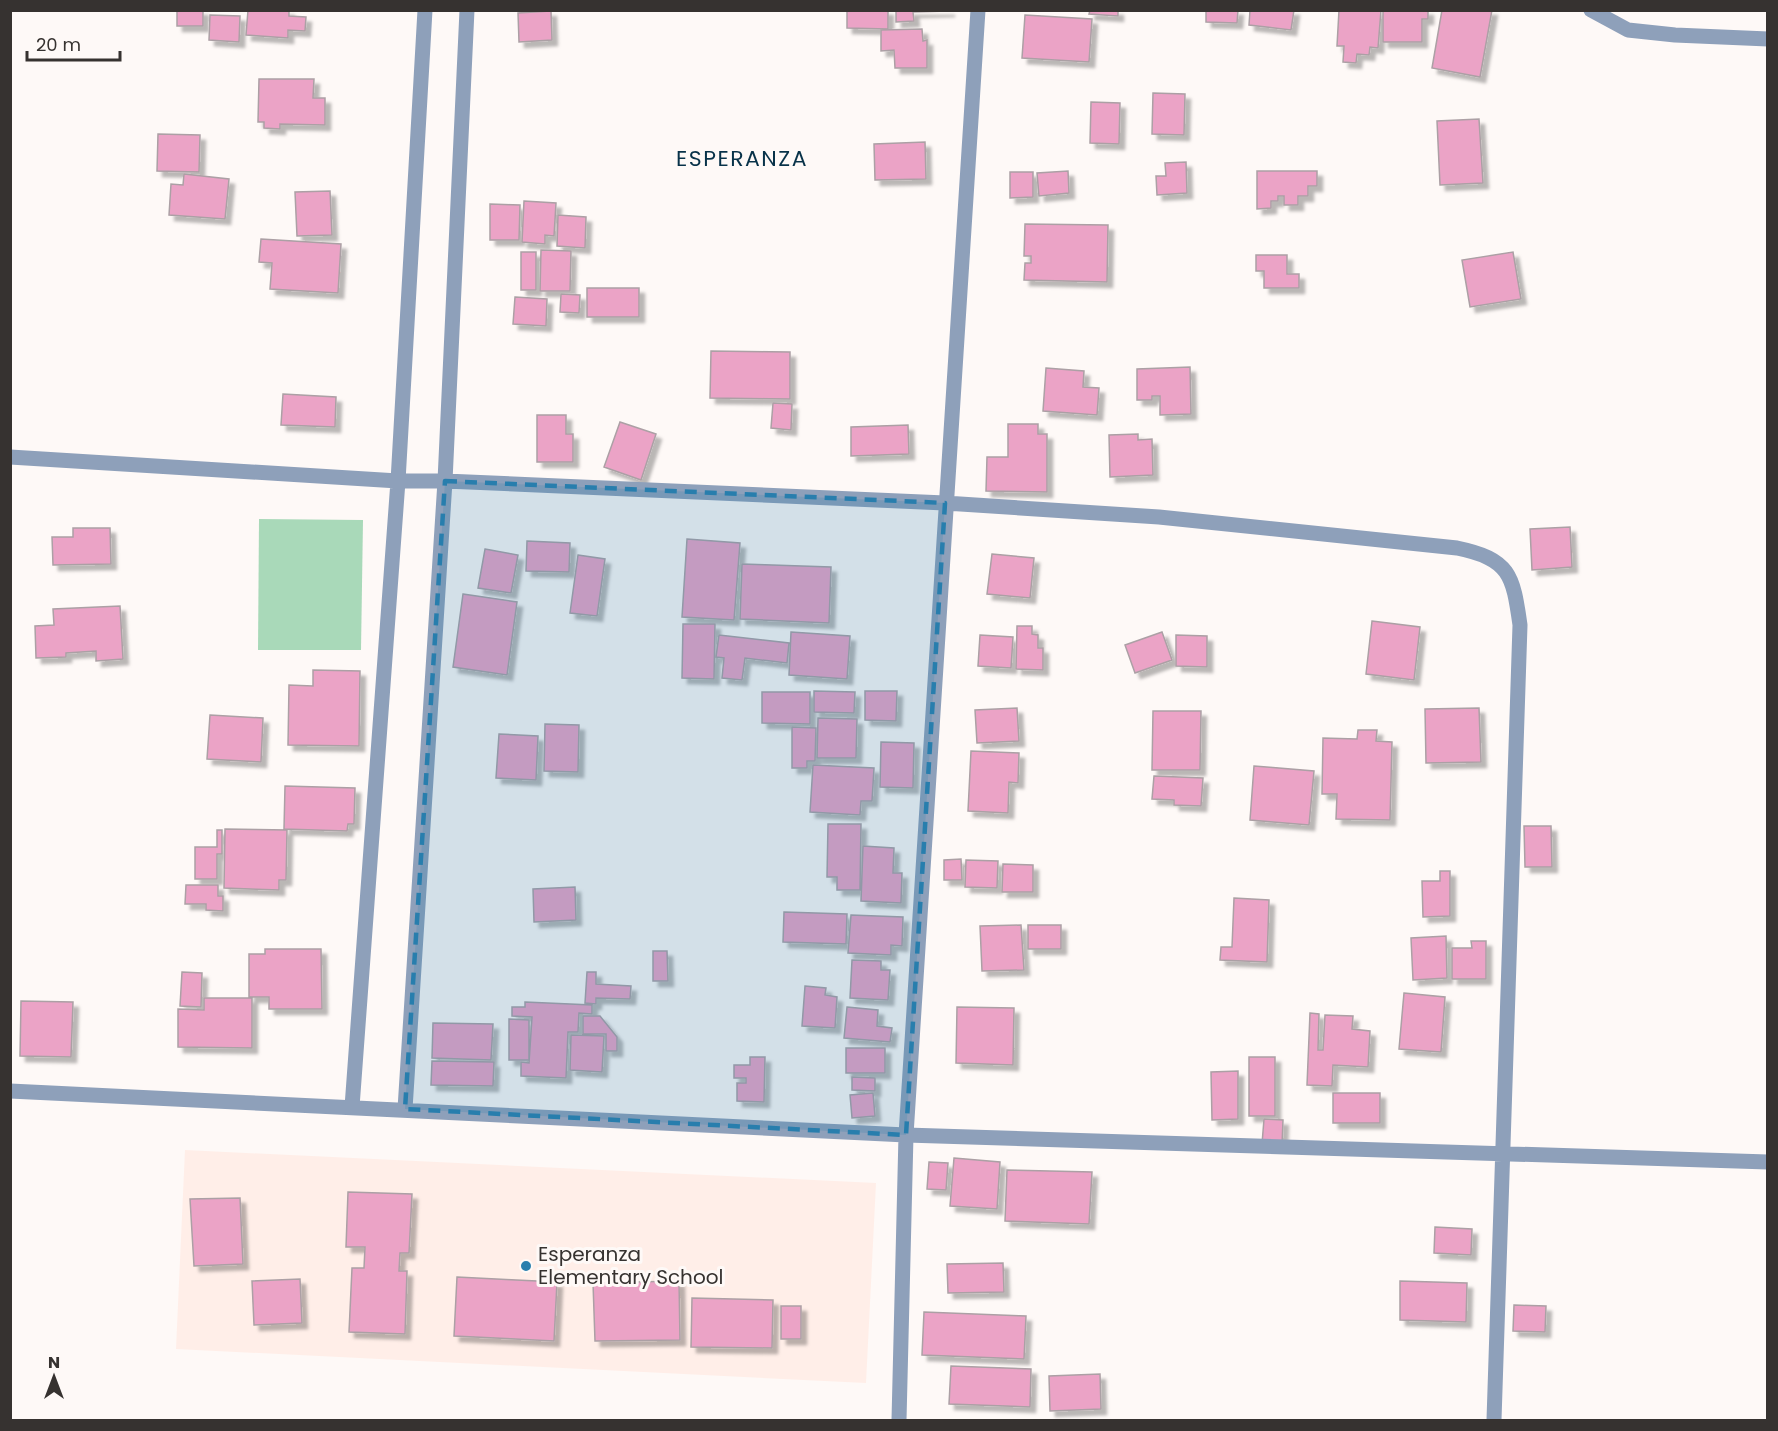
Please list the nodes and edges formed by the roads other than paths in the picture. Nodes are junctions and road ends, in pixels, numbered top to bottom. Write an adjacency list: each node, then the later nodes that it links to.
1 (425, 10): 7 (street)
2 (467, 10): 8 (street)
3 (978, 10): 9 (street)
4 (1591, 10): 5 (street)
5 (1767, 39)
6 (10, 457): 7 (street)
7 (398, 481): 8 (street); 11 (street)
8 (445, 481): 9 (street); 12 (street)
9 (945, 502): 13 (street); 14 (street)
10 (10, 1091): 11 (street)
11 (352, 1107): 12 (street)
12 (405, 1109): 13 (street)
13 (906, 1135): 14 (street); 16 (street)
14 (1502, 1153): 15 (street); 17 (street)
15 (1767, 1162)
16 (899, 1420)
17 (1494, 1420)

